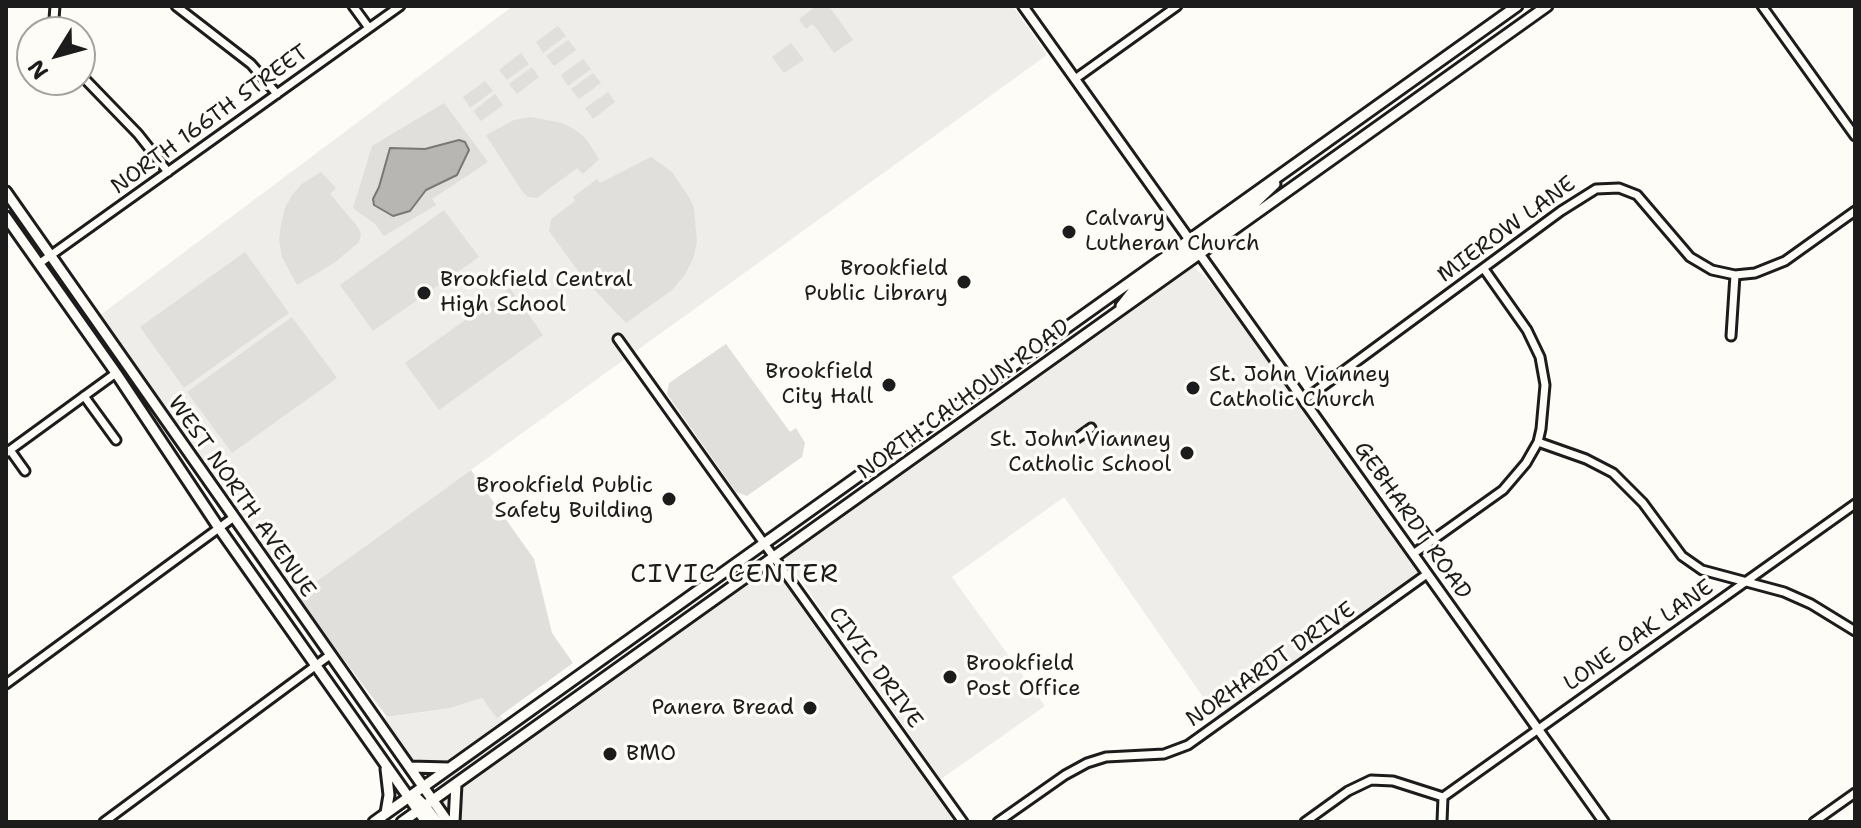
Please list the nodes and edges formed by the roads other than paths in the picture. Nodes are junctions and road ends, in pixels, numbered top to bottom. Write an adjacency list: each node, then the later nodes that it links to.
1 (176, 6): 12 (street)
2 (353, 6): 9 (street)
3 (400, 6): 9 (street, NORTH 166TH STREET)
4 (1023, 6): 10 (street, GEBHARDT ROAD)
5 (1177, 6): 10 (street)
6 (1517, 6): 14 (main road, NORTH CALHOUN ROAD)
7 (1547, 6): 20 (main road, NORTH CALHOUN ROAD)
8 (1762, 6): 13 (street)
9 (369, 28): 12 (street, NORTH 166TH STREET)
10 (1075, 79): 19 (street, GEBHARDT ROAD)
11 (96, 91): 15 (street)
12 (277, 94): 15 (street, NORTH 166TH STREET)
13 (1855, 136)
14 (1297, 162): 19 (main road, NORTH CALHOUN ROAD); 20 (main road)
15 (168, 172): 21 (street, NORTH 166TH STREET)
16 (6, 192): 21 (main road, WEST NORTH AVENUE)
17 (1855, 211): 24 (street)
18 (6, 217): 22 (main road, WEST NORTH AVENUE)
19 (1191, 239): 20 (street, GEBHARDT ROAD); 25 (main road); 40 (main road, NORTH CALHOUN ROAD)
20 (1200, 253): 25 (main road, NORTH CALHOUN ROAD); 30 (street, GEBHARDT ROAD)
21 (52, 255): 22 (street, NORTH 166TH STREET); 38 (main road, WEST NORTH AVENUE)
22 (40, 263): 28 (main road, WEST NORTH AVENUE)
23 (1484, 269): 24 (street, MIEROW LANE); 30 (street, MIEROW LANE); 34 (street)
24 (1735, 275): 26 (street)
25 (1114, 315): 42 (main road, NORTH CALHOUN ROAD)
26 (1731, 336)
27 (618, 339): 40 (street, CIVIC DRIVE)
28 (116, 373): 29 (street); 39 (main road, WEST NORTH AVENUE)
29 (84, 396): 32 (street); 35 (street)
30 (1304, 400): 41 (street, GEBHARDT ROAD)
31 (1091, 428): 33 (street)
32 (116, 440)
33 (1073, 441)
34 (1538, 442): 41 (street); 44 (street)
35 (8, 451): 36 (street)
36 (25, 471)
37 (1855, 504): 44 (street, LONE OAK LANE)
38 (234, 517): 39 (street); 46 (main road, WEST NORTH AVENUE)
39 (219, 528): 47 (main road, WEST NORTH AVENUE); 48 (street)
40 (762, 543): 42 (street, CIVIC DRIVE); 52 (main road, NORTH CALHOUN ROAD)
41 (1413, 554): 43 (street, GEBHARDT ROAD)
42 (773, 558): 53 (main road, NORTH CALHOUN ROAD); 66 (street, CIVIC DRIVE)
43 (1427, 574): 49 (street, GEBHARDT ROAD); 67 (street, NORHARDT DRIVE)
44 (1746, 582): 45 (street); 49 (street, LONE OAK LANE)
45 (1855, 631)
46 (330, 655): 47 (street); 51 (main road, WEST NORTH AVENUE)
47 (315, 665): 50 (main road, WEST NORTH AVENUE); 60 (street)
48 (6, 684)
49 (1538, 729): 57 (street, LONE OAK LANE); 70 (street, GEBHARDT ROAD)
50 (386, 767): 56 (main road, WEST NORTH AVENUE); 59 (main road)
51 (410, 767): 52 (main road); 54 (main road, WEST NORTH AVENUE)
52 (452, 768): 54 (main road, NORTH CALHOUN ROAD)
53 (456, 784): 58 (main road, NORTH CALHOUN ROAD); 65 (main road)
54 (424, 787): 56 (main road, NORTH CALHOUN ROAD); 58 (main road, WEST NORTH AVENUE)
55 (1855, 793): 71 (street)
56 (408, 797): 58 (main road, WEST NORTH AVENUE); 59 (main road, NORTH CALHOUN ROAD)
57 (1443, 797): 68 (street); 69 (street)
58 (425, 806): 62 (main road, NORTH CALHOUN ROAD); 63 (main road, WEST NORTH AVENUE); 64 (main road); 65 (main road, WEST NORTH AVENUE)
59 (386, 813): 61 (main road, NORTH CALHOUN ROAD)
60 (104, 822)
61 (374, 822)
62 (402, 822)
63 (426, 822)
64 (437, 822)
65 (451, 822)
66 (963, 822)
67 (998, 822)
68 (1305, 822)
69 (1442, 822)
70 (1604, 822)
71 (1814, 822)

